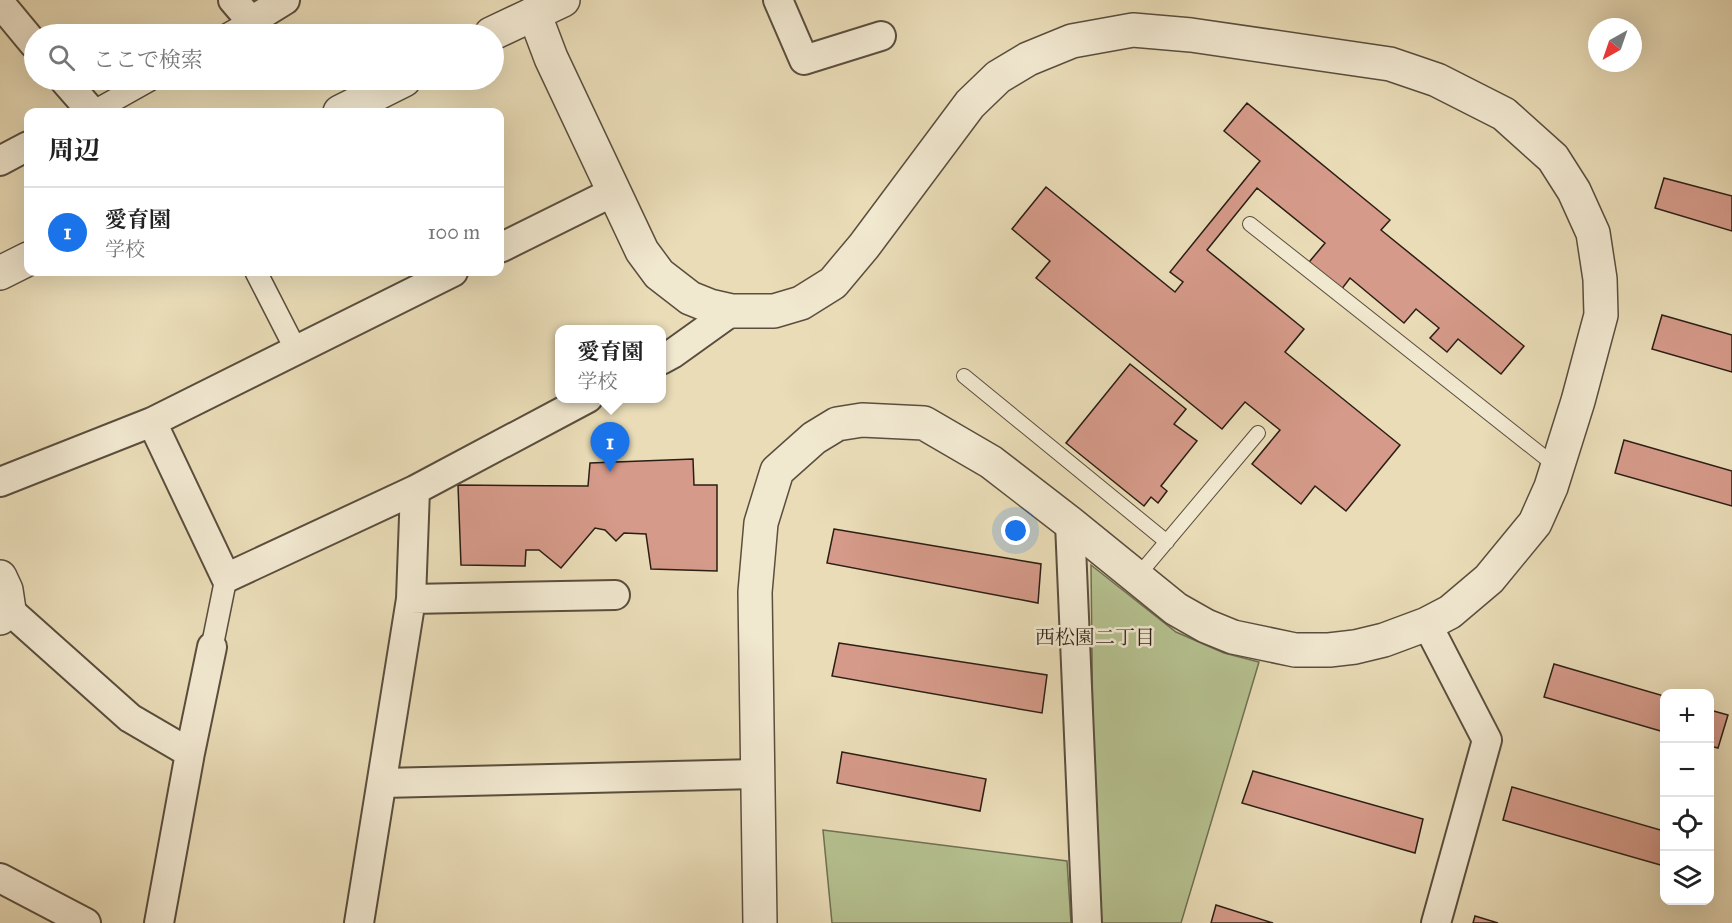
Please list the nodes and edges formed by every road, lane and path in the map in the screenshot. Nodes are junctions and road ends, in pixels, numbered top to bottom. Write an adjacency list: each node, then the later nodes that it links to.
1 (285, 0): 5 (street)
2 (777, 0): 8 (street)
3 (0, 3): 7 (street)
4 (535, 7): 6 (street); 17 (street)
5 (238, 18)
6 (504, 26)
7 (24, 32)
8 (881, 36)
9 (73, 90): 12 (street)
10 (132, 90): 13 (street)
11 (384, 90): 14 (street)
12 (88, 108)
13 (99, 108)
14 (348, 108)
15 (24, 148): 16 (street)
16 (0, 161)
17 (612, 192): 19 (street); 24 (street)
18 (1250, 224): 31 (lane)
19 (504, 246)
20 (24, 261): 21 (street)
21 (0, 273)
22 (258, 276): 25 (street)
23 (445, 276): 25 (street)
24 (732, 311): 26 (street); 31 (street)
25 (296, 350): 29 (street)
26 (666, 357)
27 (964, 376): 35 (lane)
28 (580, 403): 33 (street)
29 (152, 422): 32 (street); 37 (street)
30 (1258, 433): 35 (lane)
31 (1557, 467): 42 (street)
32 (0, 482)
33 (415, 490): 37 (street); 40 (street)
34 (1070, 522): 38 (street); 45 (street); 52 (street)
35 (1167, 542): 38 (lane)
36 (0, 578): 41 (street)
37 (226, 578): 43 (street)
38 (1136, 578): 42 (street)
39 (615, 595): 40 (street)
40 (411, 599): 46 (street)
41 (4, 614): 44 (street)
42 (1427, 624): 53 (street)
43 (212, 647): 44 (street)
44 (190, 753): 49 (street)
45 (756, 774): 46 (street); 51 (street)
46 (382, 783): 50 (street)
47 (0, 878): 48 (street)
48 (86, 923)
49 (159, 923)
50 (359, 923)
51 (760, 923)
52 (1087, 923)
53 (1436, 923)

